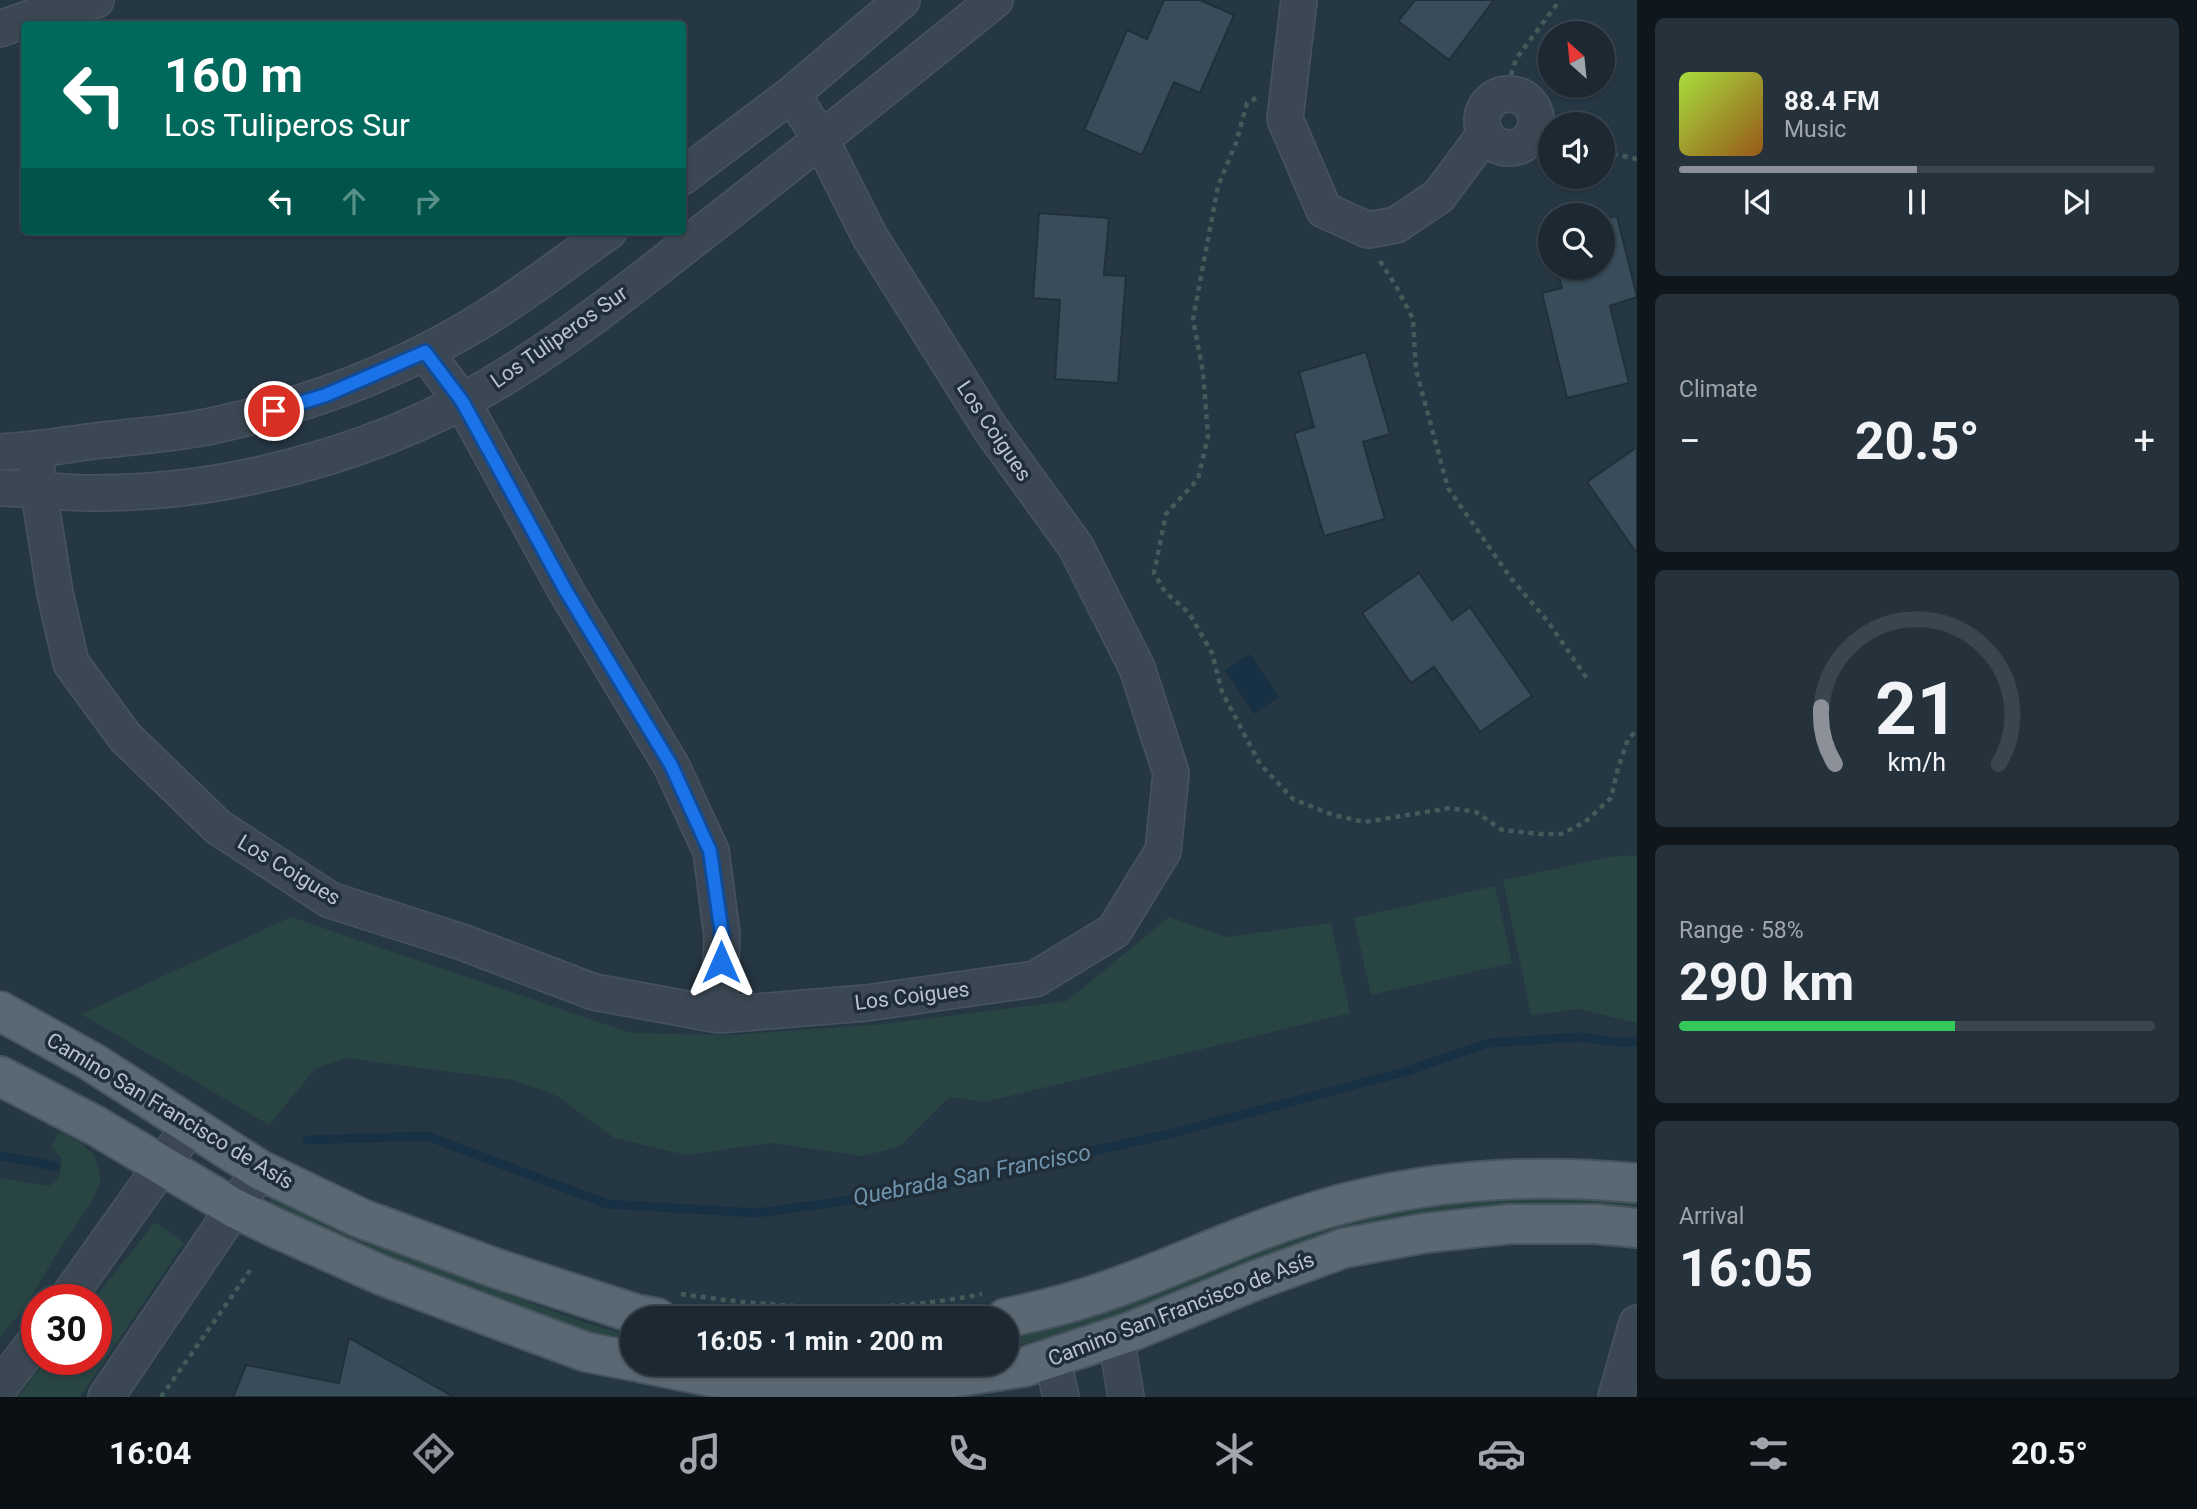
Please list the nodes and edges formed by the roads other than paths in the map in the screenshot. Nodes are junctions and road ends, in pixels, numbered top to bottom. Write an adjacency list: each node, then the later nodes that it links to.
1 (96, 0): 6 (street)
2 (902, 0): 8 (street)
3 (995, 0): 11 (street, Los Tuliperos Sur)
4 (1299, 0): 9 (street)
5 (21, 21): 7 (street)
6 (22, 21)
7 (0, 29)
8 (792, 94): 11 (street, Los Coigues); 13 (street)
9 (1485, 134): 10 (street); 12 (street)
10 (1538, 134)
11 (821, 140): 16 (street, Los Tuliperos Sur); 22 (street, Los Coigues)
12 (1538, 141)
13 (686, 174)
14 (604, 235): 15 (street)
15 (425, 352): 16 (street); 17 (street)
16 (462, 401): 20 (street, Los Tuliperos Sur); 22 (street)
17 (36, 451): 18 (street); 20 (street, Los Coigues)
18 (0, 452)
19 (0, 488): 20 (street, Los Tuliperos Sur)
20 (39, 492): 22 (street, Los Coigues)
21 (0, 1011): 24 (main road, Camino San Francisco de Asís)
22 (719, 1015)
23 (0, 1076): 25 (main road)
24 (190, 1126): 25 (street); 26 (main road, Camino San Francisco de Asís)
25 (162, 1166): 28 (main road); 30 (street)
26 (260, 1170): 28 (street); 31 (main road, Camino San Francisco de Asís)
27 (1637, 1183): 32 (main road, Camino San Francisco de Asís)
28 (234, 1208): 36 (main road); 42 (street)
29 (1637, 1228): 34 (main road, Camino San Francisco de Asís)
30 (77, 1284)
31 (667, 1305)
32 (998, 1305)
33 (1637, 1323): 45 (street)
34 (1116, 1337): 35 (main road, Camino San Francisco de Asís); 44 (street)
35 (1052, 1358): 38 (main road, Camino San Francisco de Asís); 43 (street)
36 (620, 1359)
37 (21, 1360): 41 (street)
38 (1019, 1368)
39 (707, 1376): 40 (main road, Camino San Francisco de Asís)
40 (964, 1376)
41 (0, 1387)
42 (106, 1397)
43 (1061, 1397)
44 (1126, 1397)
45 (1616, 1397)

